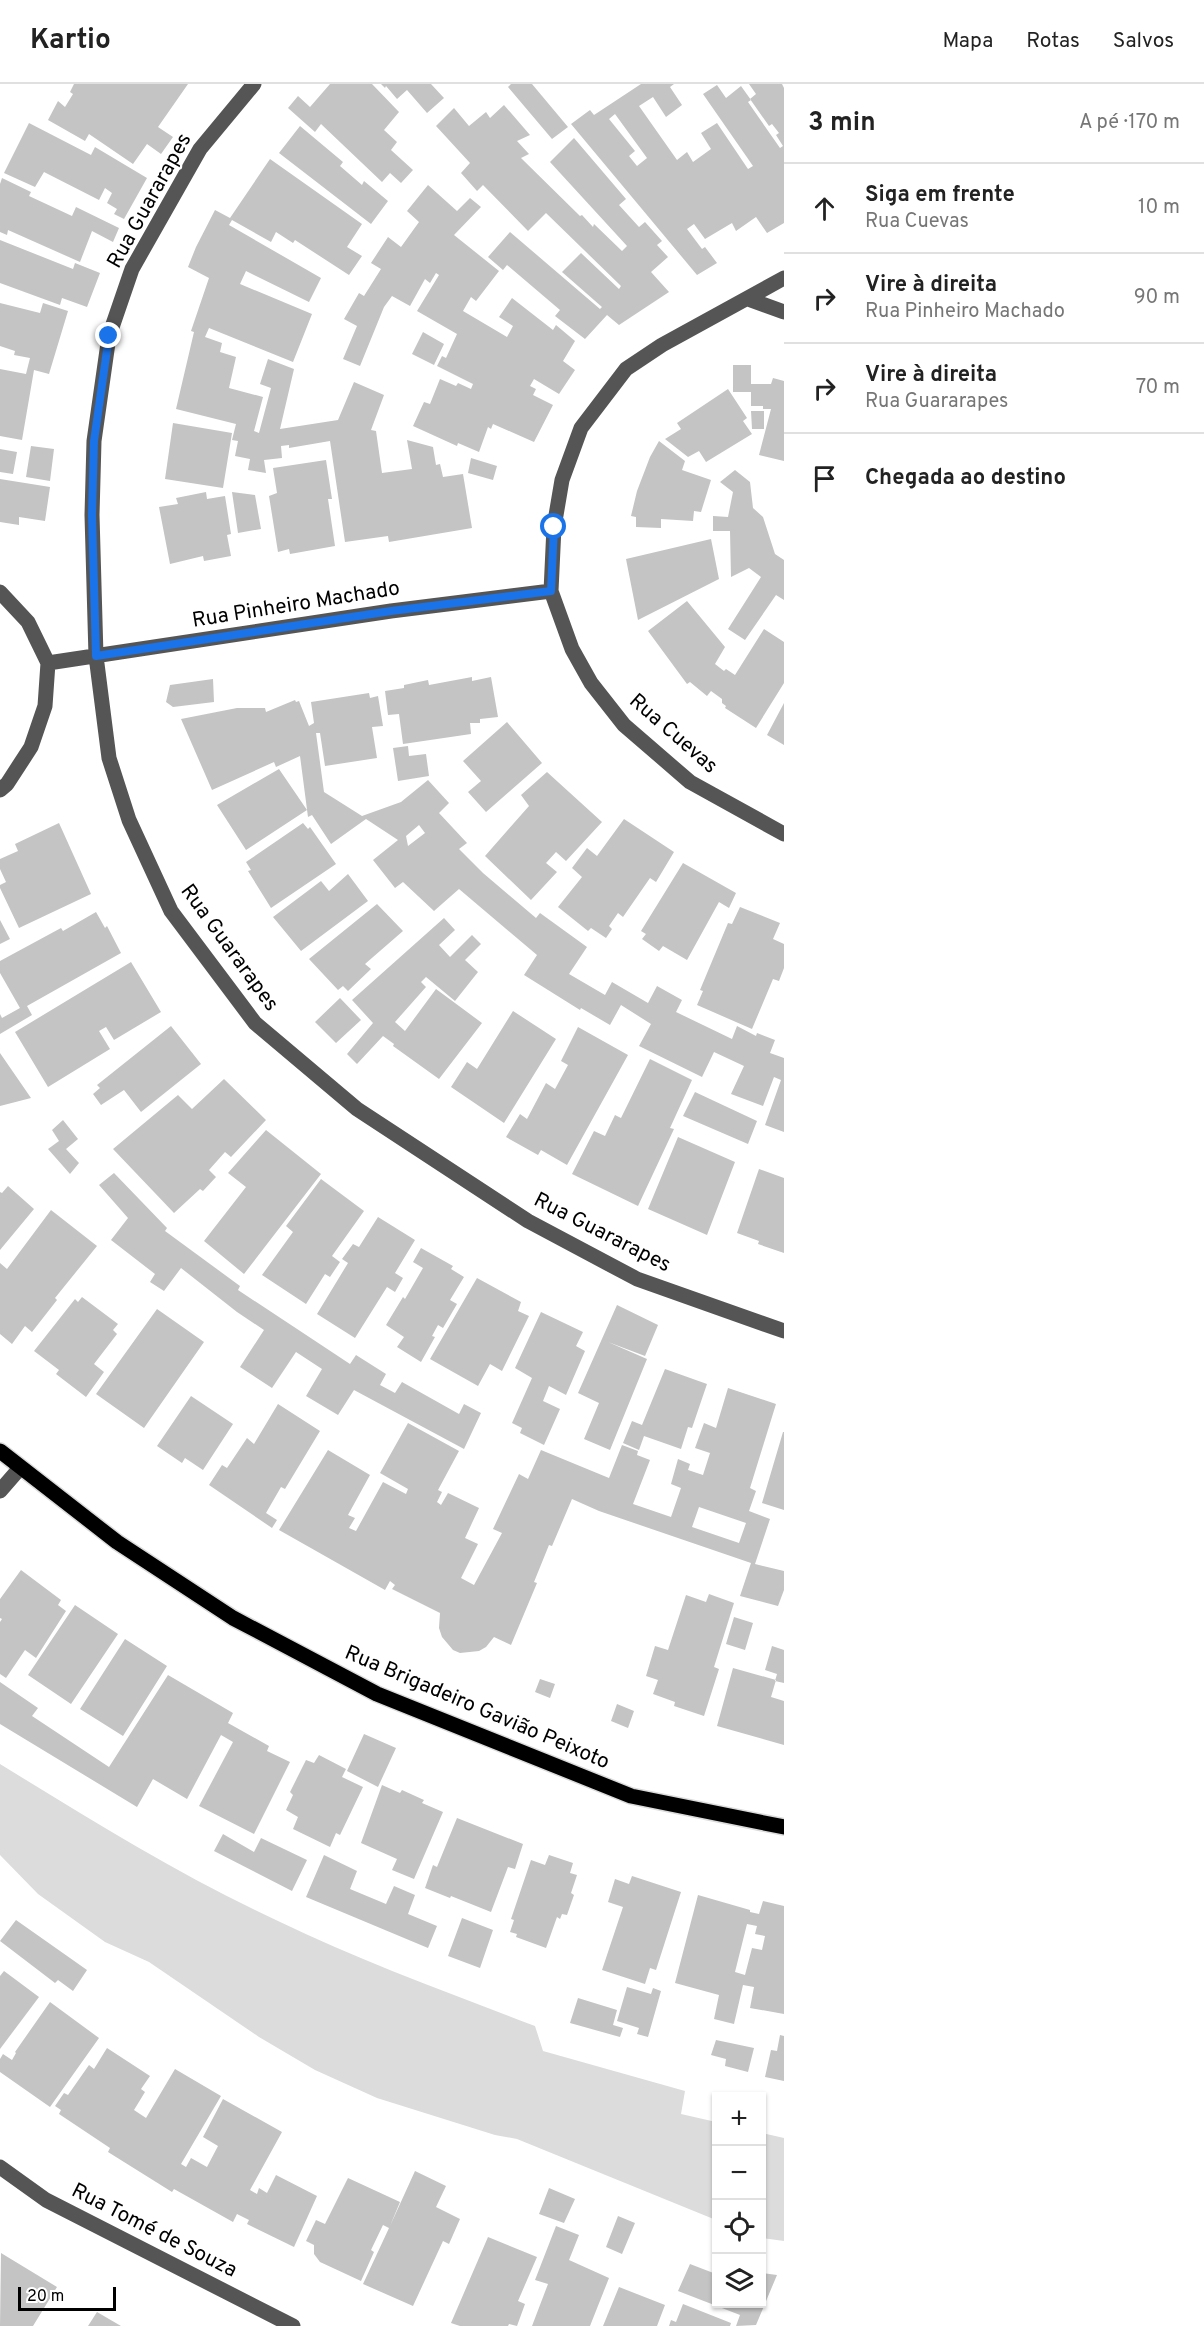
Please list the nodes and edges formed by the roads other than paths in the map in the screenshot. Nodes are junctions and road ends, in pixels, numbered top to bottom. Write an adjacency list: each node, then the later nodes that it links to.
1 (254, 84): 7 (street, Rua Guararapes)
2 (784, 278): 3 (street, Rua Cuevas)
3 (748, 299): 4 (street); 5 (street, Rua Cuevas)
4 (784, 312)
5 (551, 591): 7 (street, Rua Pinheiro Machado); 10 (street, Rua Cuevas)
6 (0, 592): 8 (street)
7 (96, 656): 8 (street, Rua Pinheiro Machado); 11 (street, Rua Guararapes)
8 (48, 663): 9 (street)
9 (0, 790)
10 (784, 834)
11 (784, 1331)
12 (0, 1451): 13 (main road, Rua Brigadeiro Gavião Peixoto)
13 (20, 1468): 14 (street); 15 (main road, Rua Brigadeiro Gavião Peixoto)
14 (0, 1491)
15 (784, 1827)
16 (0, 2167): 17 (street, Rua Tomé de Souza)
17 (293, 2326)

